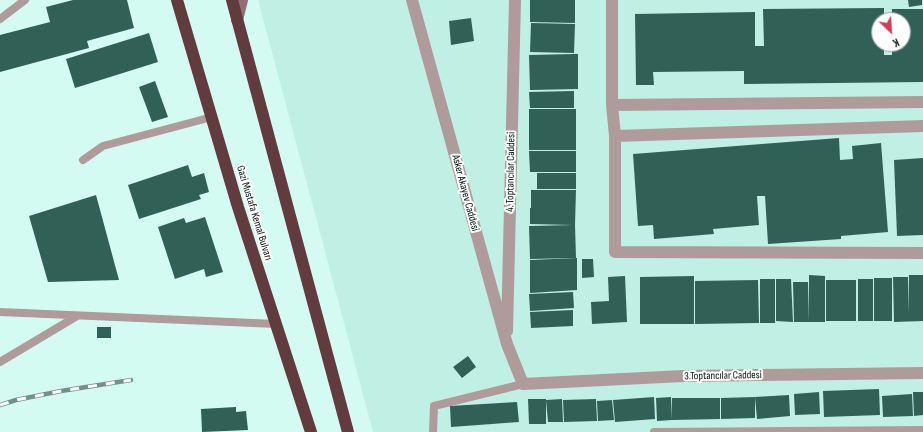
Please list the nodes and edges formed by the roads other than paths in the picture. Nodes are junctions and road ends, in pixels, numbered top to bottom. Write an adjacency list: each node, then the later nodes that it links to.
1 (25, 0): 8 (lane)
2 (177, 0): 12 (highway, Gazi Mustafa Kemal Bulvarı)
3 (232, 0): 9 (highway)
4 (242, 0): 9 (street)
5 (412, 0): 20 (street, Asker Akayev Caddesi)
6 (515, 0): 20 (street, 4. Toptancılar Caddesi)
7 (612, 0): 11 (street)
8 (0, 18)
9 (237, 20): 26 (highway)
10 (923, 102): 11 (street)
11 (612, 105): 14 (street)
12 (212, 117): 15 (lane); 19 (highway, Gazi Mustafa Kemal Bulvarı)
13 (923, 126): 14 (street)
14 (615, 136): 16 (street)
15 (83, 160)
16 (923, 253)
17 (0, 312): 18 (lane)
18 (78, 315): 19 (lane); 21 (lane)
19 (276, 324): 25 (highway, Gazi Mustafa Kemal Bulvarı)
20 (507, 344): 23 (street, Asker Akayev Caddesi)
21 (0, 362)
22 (923, 373): 23 (street, 3.Toptancılar Caddesi)
23 (523, 384): 27 (lane)
24 (923, 430): 28 (lane)
25 (311, 432)
26 (348, 432)
27 (434, 432)
28 (654, 432)

